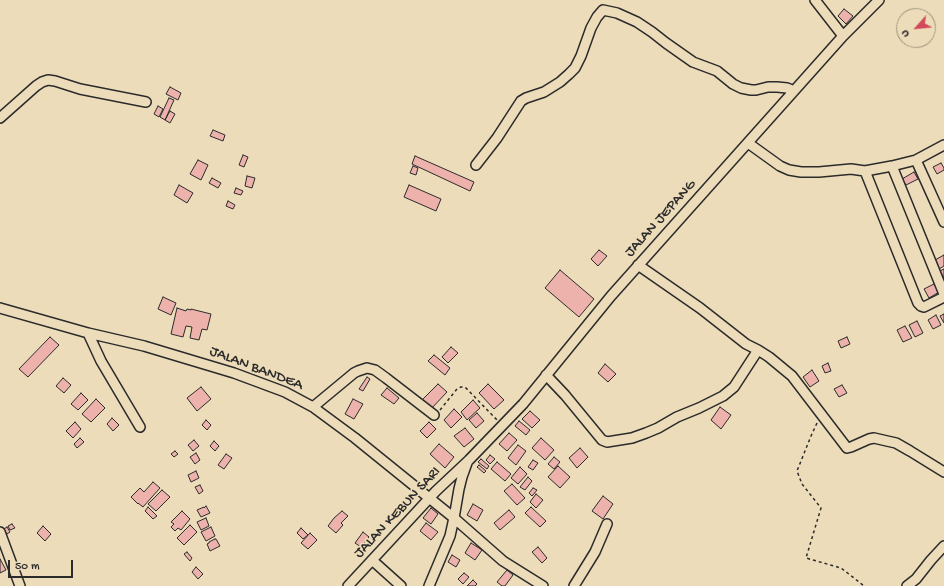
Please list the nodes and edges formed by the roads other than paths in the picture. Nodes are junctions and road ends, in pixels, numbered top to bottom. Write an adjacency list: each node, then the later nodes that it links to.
1 (815, 0): 3 (street)
2 (879, 0): 3 (street, JALAN JEPANG)
3 (843, 36): 4 (street, JALAN JEPANG)
4 (794, 91): 7 (street, JALAN JEPANG); 10 (street)
5 (146, 102): 6 (street)
6 (0, 118)
7 (748, 143): 12 (street); 14 (street, JALAN JEPANG)
8 (944, 146): 9 (street)
9 (916, 160): 11 (street); 13 (street)
10 (476, 165)
11 (892, 166): 12 (street); 15 (street)
12 (865, 170): 16 (street)
13 (944, 222)
14 (638, 265): 19 (street); 20 (street, JALAN JEPANG)
15 (944, 294)
16 (944, 297)
17 (0, 308): 18 (street, JALAN BANDEA)
18 (88, 333): 21 (street, JALAN BANDEA); 23 (street)
19 (758, 350): 20 (street); 25 (street)
20 (546, 375): 24 (street, JALAN JEPANG)
21 (312, 407): 22 (street); 26 (street, JALAN BANDEA)
22 (434, 415)
23 (140, 427)
24 (469, 460): 26 (street, JALAN KEBUN SARI); 27 (street)
25 (944, 472)
26 (430, 498): 27 (street, JALAN BANDEA); 31 (street, JALAN KEBUN SARI)
27 (454, 518): 35 (street); 36 (street, JALAN BANDEA)
28 (607, 524): 37 (street)
29 (0, 532): 32 (street)
30 (944, 546): 38 (street)
31 (372, 560): 33 (street, JALAN KEBUN SARI); 34 (street)
32 (20, 586)
33 (348, 586)
34 (401, 586)
35 (429, 586)
36 (542, 586)
37 (574, 586)
38 (907, 586)

